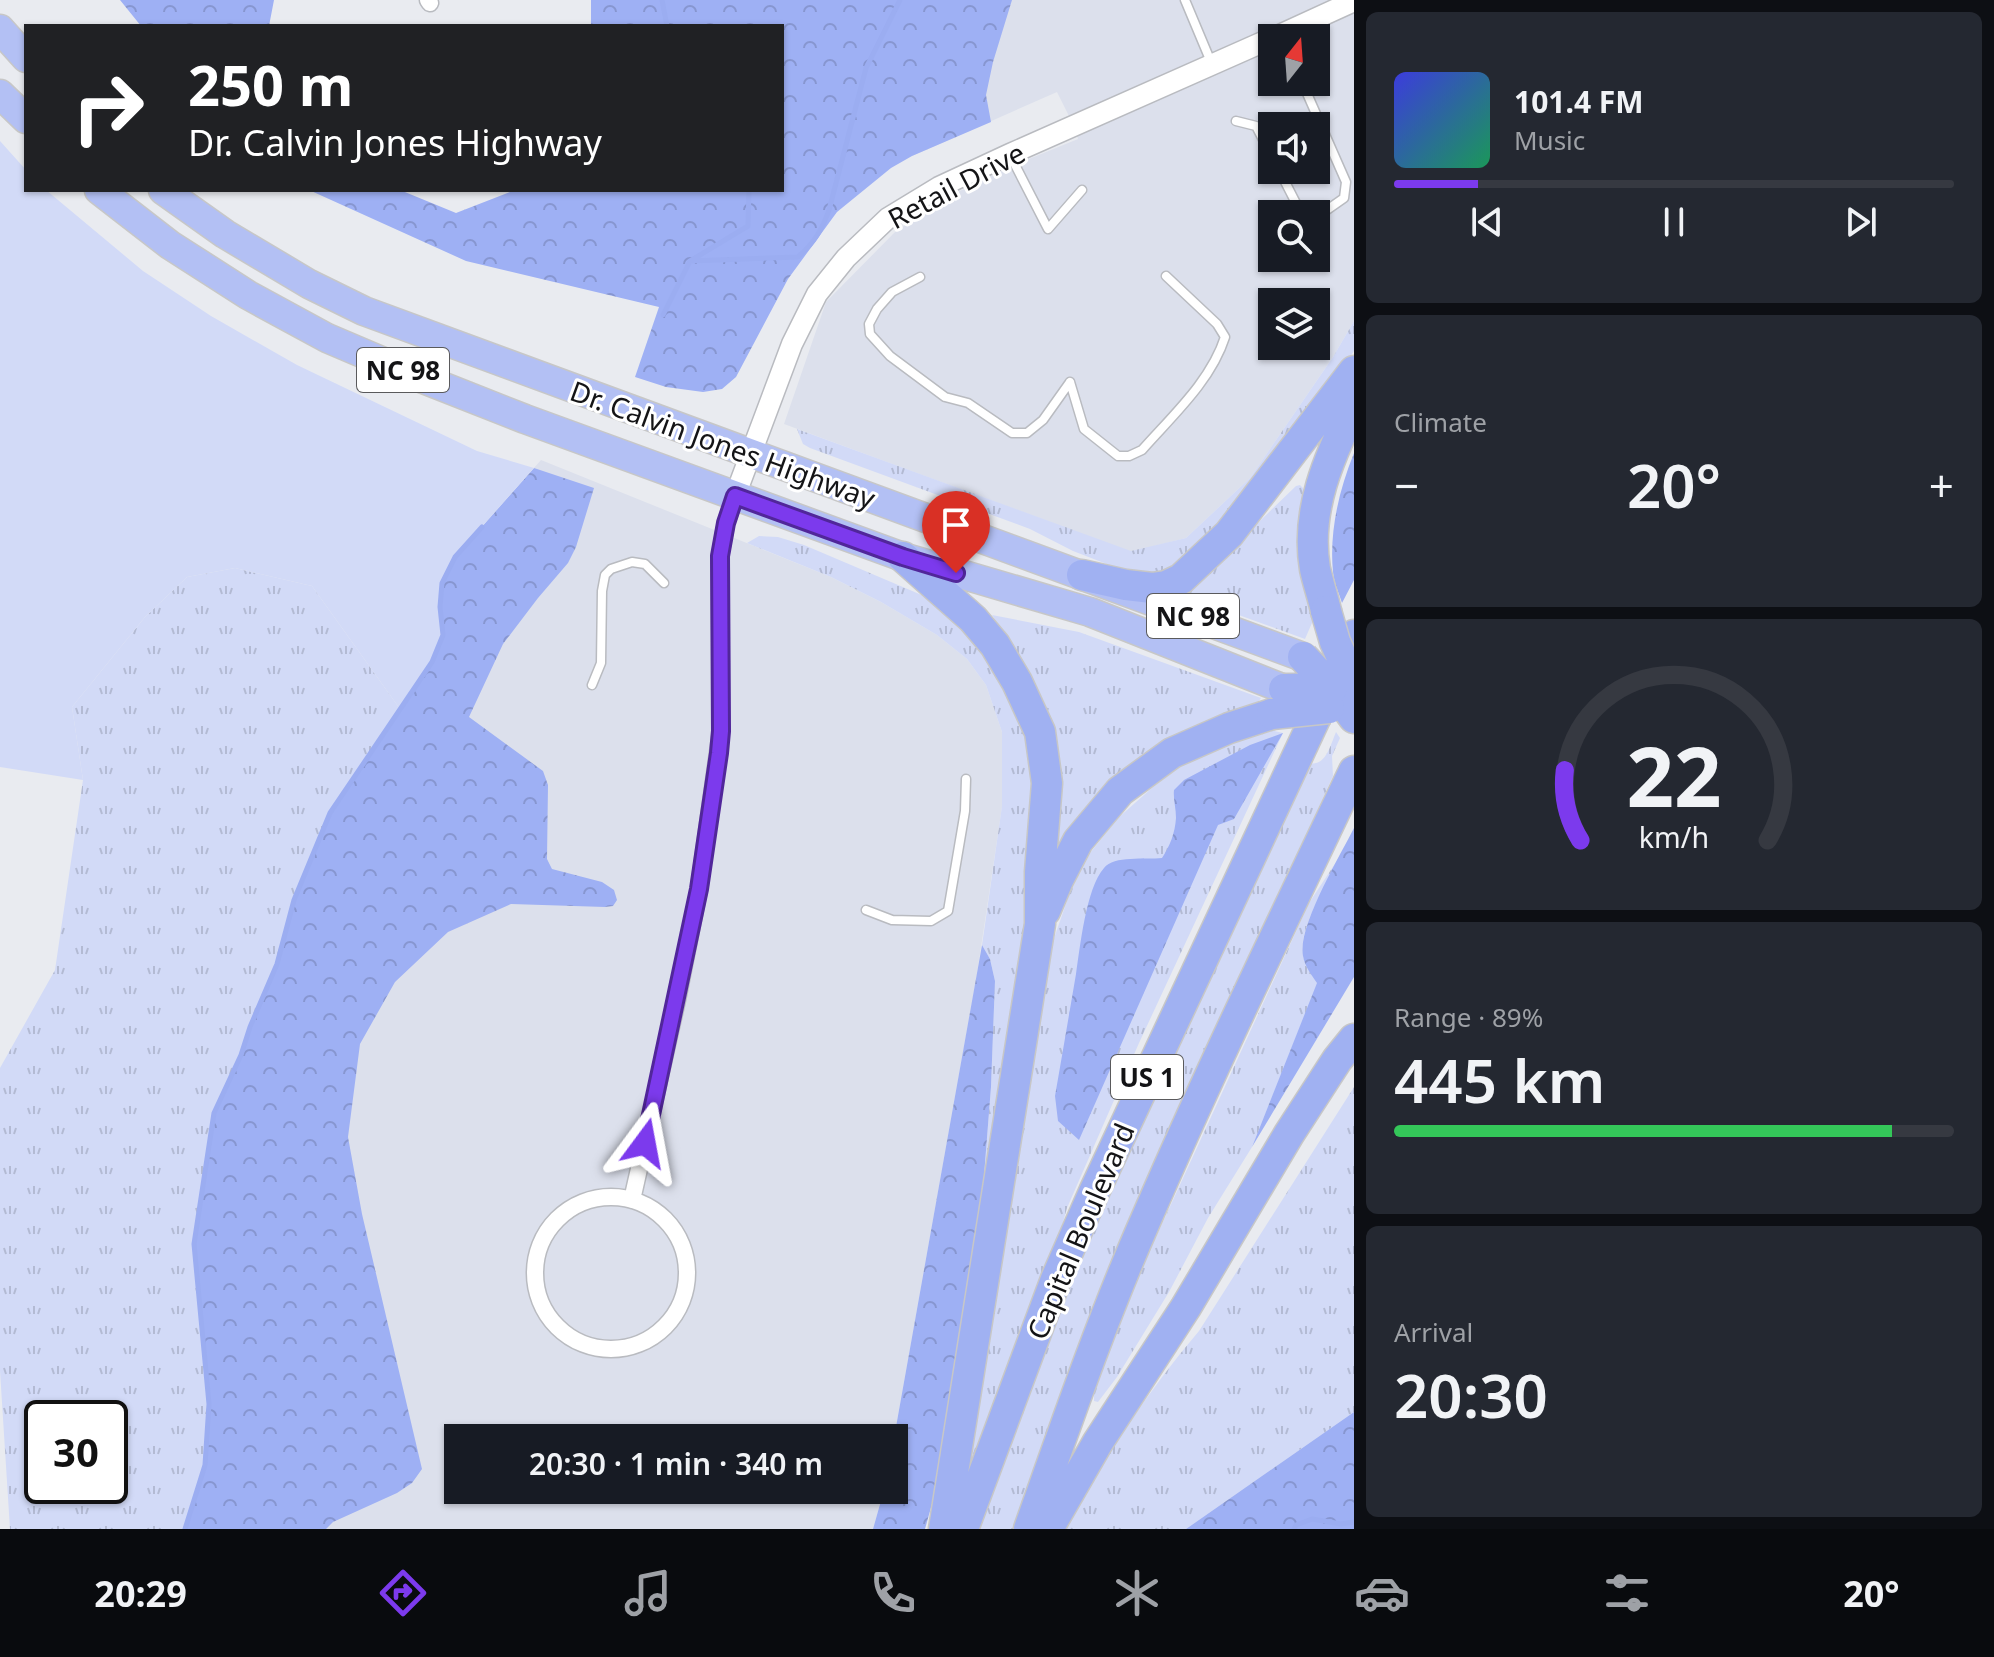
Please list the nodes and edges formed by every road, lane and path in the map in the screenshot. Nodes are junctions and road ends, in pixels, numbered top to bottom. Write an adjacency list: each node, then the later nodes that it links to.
1 (1185, 0): 8 (lane)
2 (1354, 1): 3 (street, Retail Drive)
3 (1314, 24)
4 (0, 29): 7 (highway)
5 (1258, 44): 8 (street, Retail Drive)
6 (0, 54): 9 (highway)
7 (24, 56)
8 (1212, 65): 15 (street, Retail Drive)
9 (24, 77)
10 (0, 94): 11 (highway)
11 (24, 117)
12 (1236, 121): 13 (lane)
13 (1258, 130)
14 (1330, 146): 16 (lane)
15 (1010, 154): 17 (lane); 24 (street, Retail Drive)
16 (1286, 184)
17 (1082, 190)
18 (102, 192): 25 (highway, Dr. Calvin Jones Highway / NC 98)
19 (166, 192): 24 (highway, Dr. Calvin Jones Highway / NC 98)
20 (1166, 276): 21 (lane)
21 (920, 277)
22 (1354, 371): 27 (highway)
23 (1354, 406): 32 (highway, bridge)
24 (751, 453): 25 (street, Retail Drive); 27 (highway, Dr. Calvin Jones Highway / NC 98)
25 (735, 496): 26 (highway, Dr. Calvin Jones Highway / NC 98); 40 (street)
26 (903, 557): 33 (highway, Dr. Calvin Jones Highway / NC 98); 37 (highway)
27 (1082, 575): 30 (highway, Dr. Calvin Jones Highway / NC 98)
28 (664, 583): 31 (lane)
29 (1354, 635): 42 (highway, Capital Boulevard / US 1)
30 (1303, 657): 32 (highway, bridge)
31 (592, 685)
32 (1349, 698): 33 (highway, bridge)
33 (1278, 701): 37 (highway)
34 (1354, 771): 43 (highway, Capital Boulevard / US 1)
35 (966, 779): 36 (lane)
36 (866, 910)
37 (1040, 924): 41 (highway)
38 (1354, 1020): 39 (highway)
39 (1345, 1050): 44 (highway)
40 (632, 1200): 40 (street)
41 (944, 1529)
42 (963, 1529)
43 (1029, 1529)
44 (1048, 1529)

